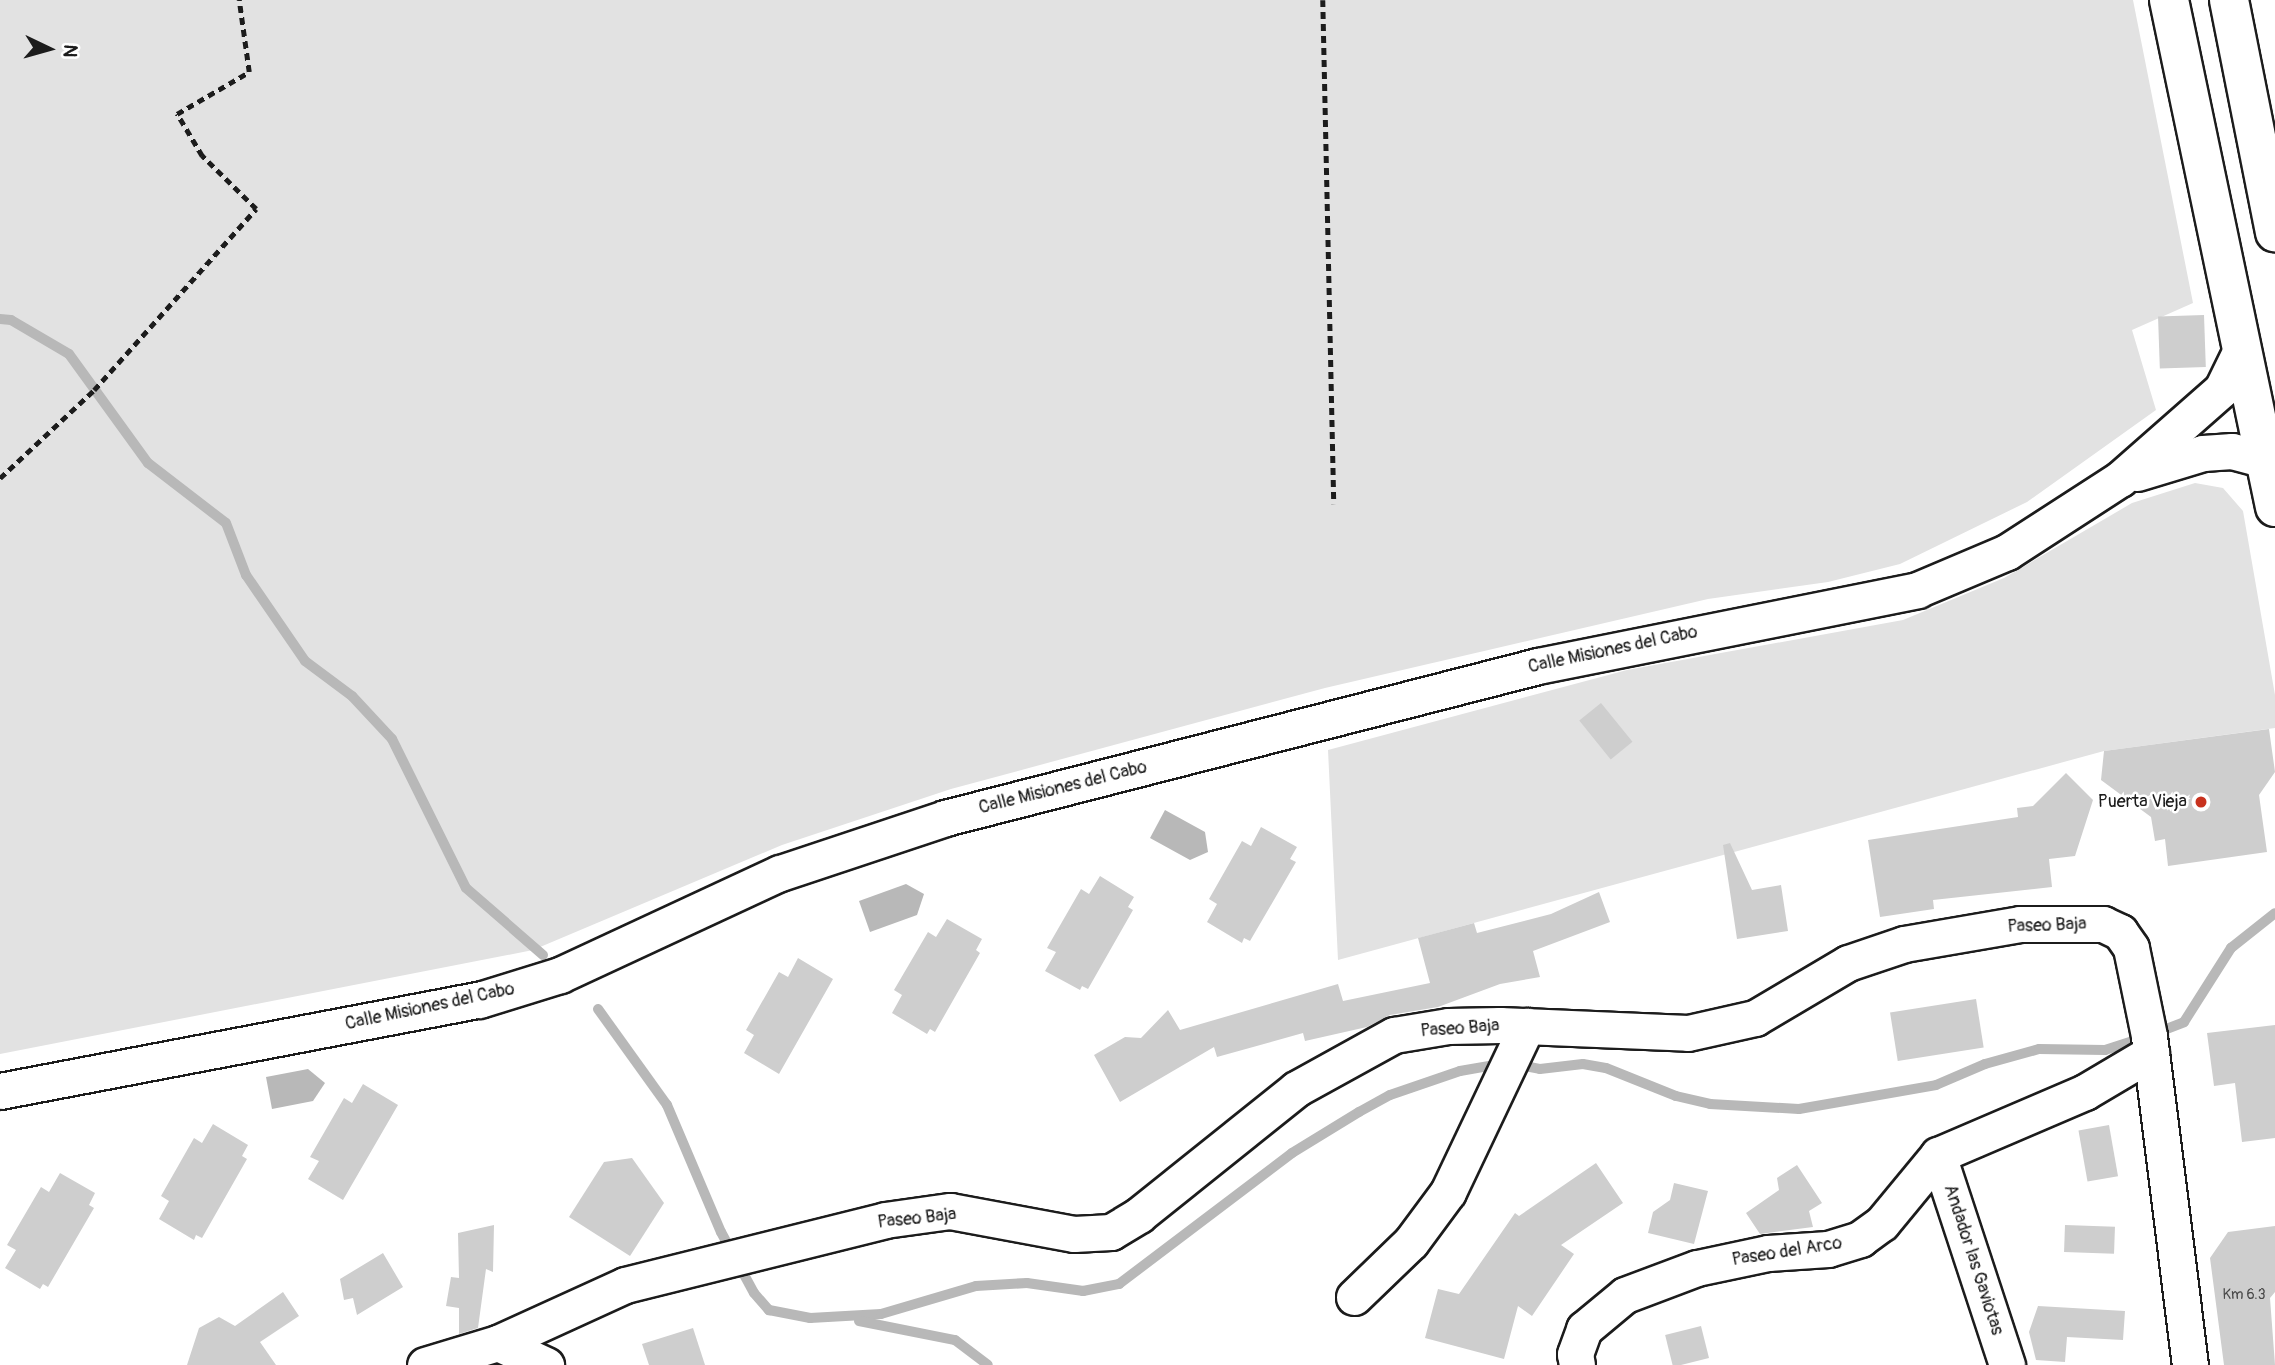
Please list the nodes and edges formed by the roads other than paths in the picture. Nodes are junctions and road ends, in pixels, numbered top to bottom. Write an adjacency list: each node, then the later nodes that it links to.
1 (2169, 0): 4 (main road)
2 (2229, 0): 3 (main road)
3 (2275, 232)
4 (2242, 348): 5 (main road); 6 (street, Calle Misiones del Cabo)
5 (2266, 460): 6 (street, Calle Misiones del Cabo); 7 (main road)
6 (2120, 478): 10 (street, Calle Misiones del Cabo)
7 (2275, 507)
8 (1527, 1026): 9 (street, Paseo Baja); 12 (street); 13 (street, Paseo Baja)
9 (2151, 1053): 11 (street, Paseo del Arco); 18 (street, Paseo Baja)
10 (0, 1091)
11 (1938, 1155): 16 (street, Paseo del Arco); 17 (street, Andador las Gaviotas)
12 (1354, 1297)
13 (498, 1343): 14 (street, Paseo Baja); 15 (street)
14 (425, 1365)
15 (546, 1365)
16 (1577, 1365)
17 (2007, 1365)
18 (2190, 1365)

